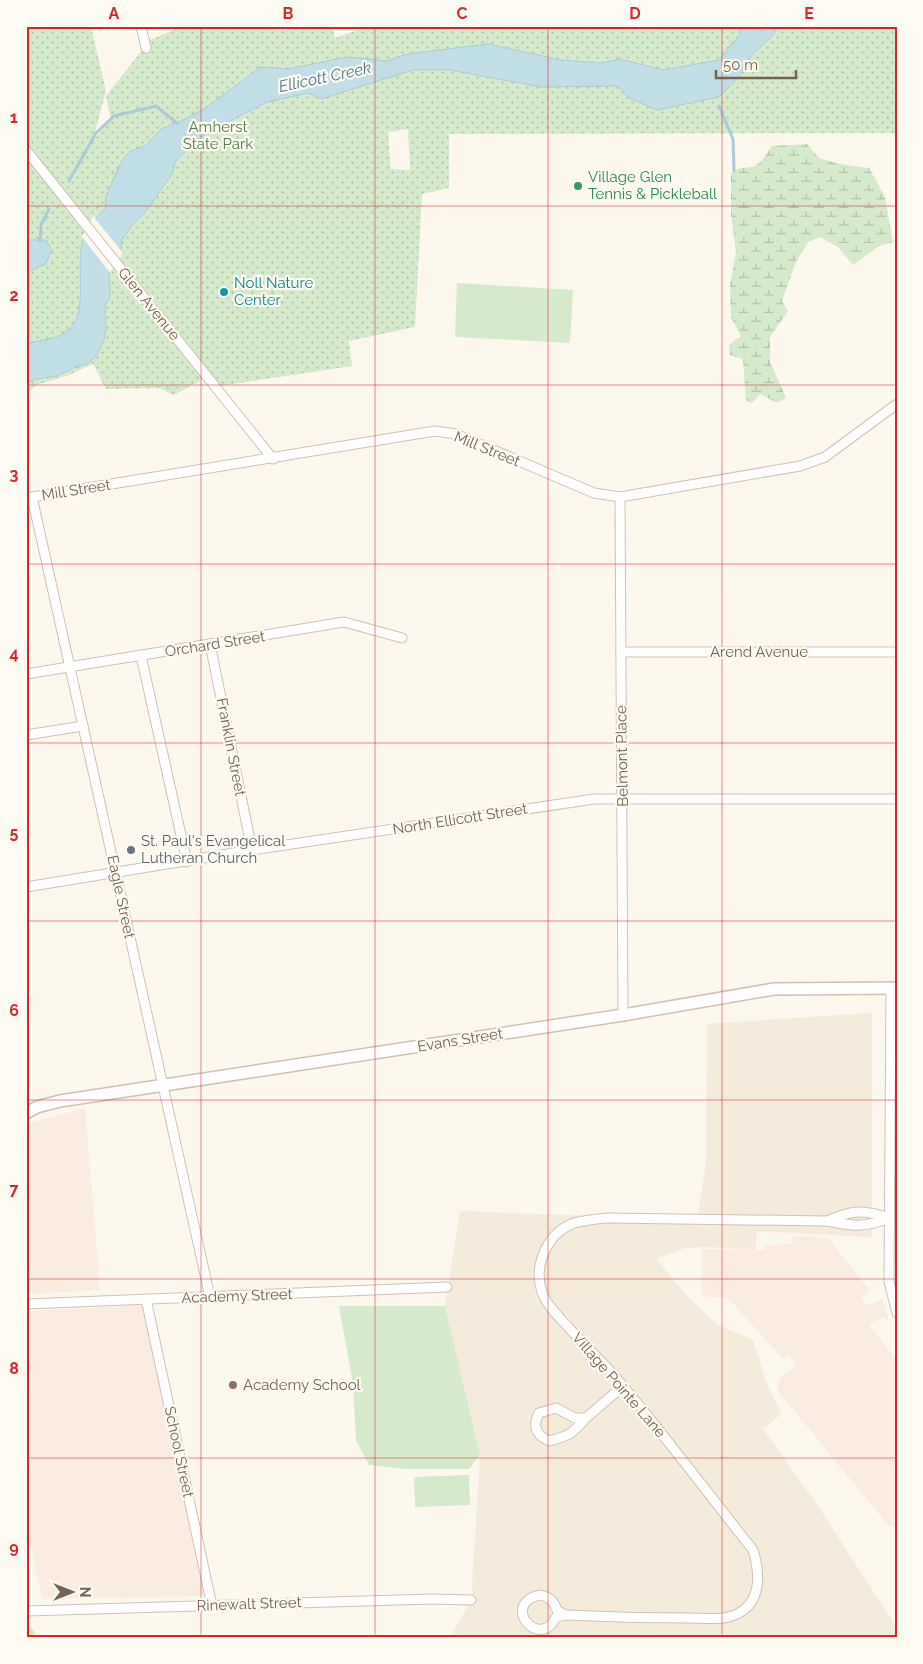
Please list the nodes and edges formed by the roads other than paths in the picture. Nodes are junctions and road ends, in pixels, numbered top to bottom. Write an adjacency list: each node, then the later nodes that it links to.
1 (141, 26): 2 (street)
2 (146, 48)
3 (26, 150): 5 (street, Glen Avenue)
4 (897, 404): 6 (street, Mill Street)
5 (273, 459): 6 (street, Mill Street); 7 (street, Mill Street)
6 (620, 497): 10 (street, Belmont Place)
7 (29, 498): 13 (street, Eagle Street)
8 (402, 638): 9 (street, Orchard Street)
9 (210, 644): 12 (street, Orchard Street); 19 (street, Franklin Street)
10 (621, 652): 11 (street, Arend Avenue); 17 (street, Belmont Place)
11 (897, 652)
12 (141, 656): 13 (street, Orchard Street); 20 (street)
13 (70, 668): 14 (street, Orchard Street); 15 (street, Eagle Street)
14 (26, 674)
15 (83, 726): 16 (street); 21 (street, Eagle Street)
16 (26, 735)
17 (623, 799): 18 (street, North Ellicott Street); 19 (street, North Ellicott Street); 24 (street, Belmont Place)
18 (897, 799)
19 (252, 850): 20 (street, North Ellicott Street)
20 (187, 862): 21 (street, North Ellicott Street)
21 (116, 873): 22 (street, North Ellicott Street); 25 (street, Eagle Street)
22 (26, 887)
23 (894, 988): 24 (street, Evans Street); 27 (street)
24 (623, 1015): 25 (street, Evans Street)
25 (163, 1085): 26 (street, Evans Street); 29 (street, Eagle Street)
26 (30, 1109)
27 (889, 1218): 32 (street); 33 (street, Village Pointe Lane)
28 (447, 1288): 29 (street, Academy Street)
29 (210, 1297): 30 (street, Academy Street)
30 (146, 1299): 31 (street, Academy Street); 36 (street, School Street)
31 (26, 1304)
32 (897, 1313)
33 (623, 1386): 34 (street); 38 (street, Village Pointe Lane)
34 (586, 1418): 34 (street)
35 (471, 1600): 36 (street, Rinewalt Street)
36 (212, 1606): 37 (street, Rinewalt Street)
37 (26, 1611)
38 (565, 1615): 38 (street)

